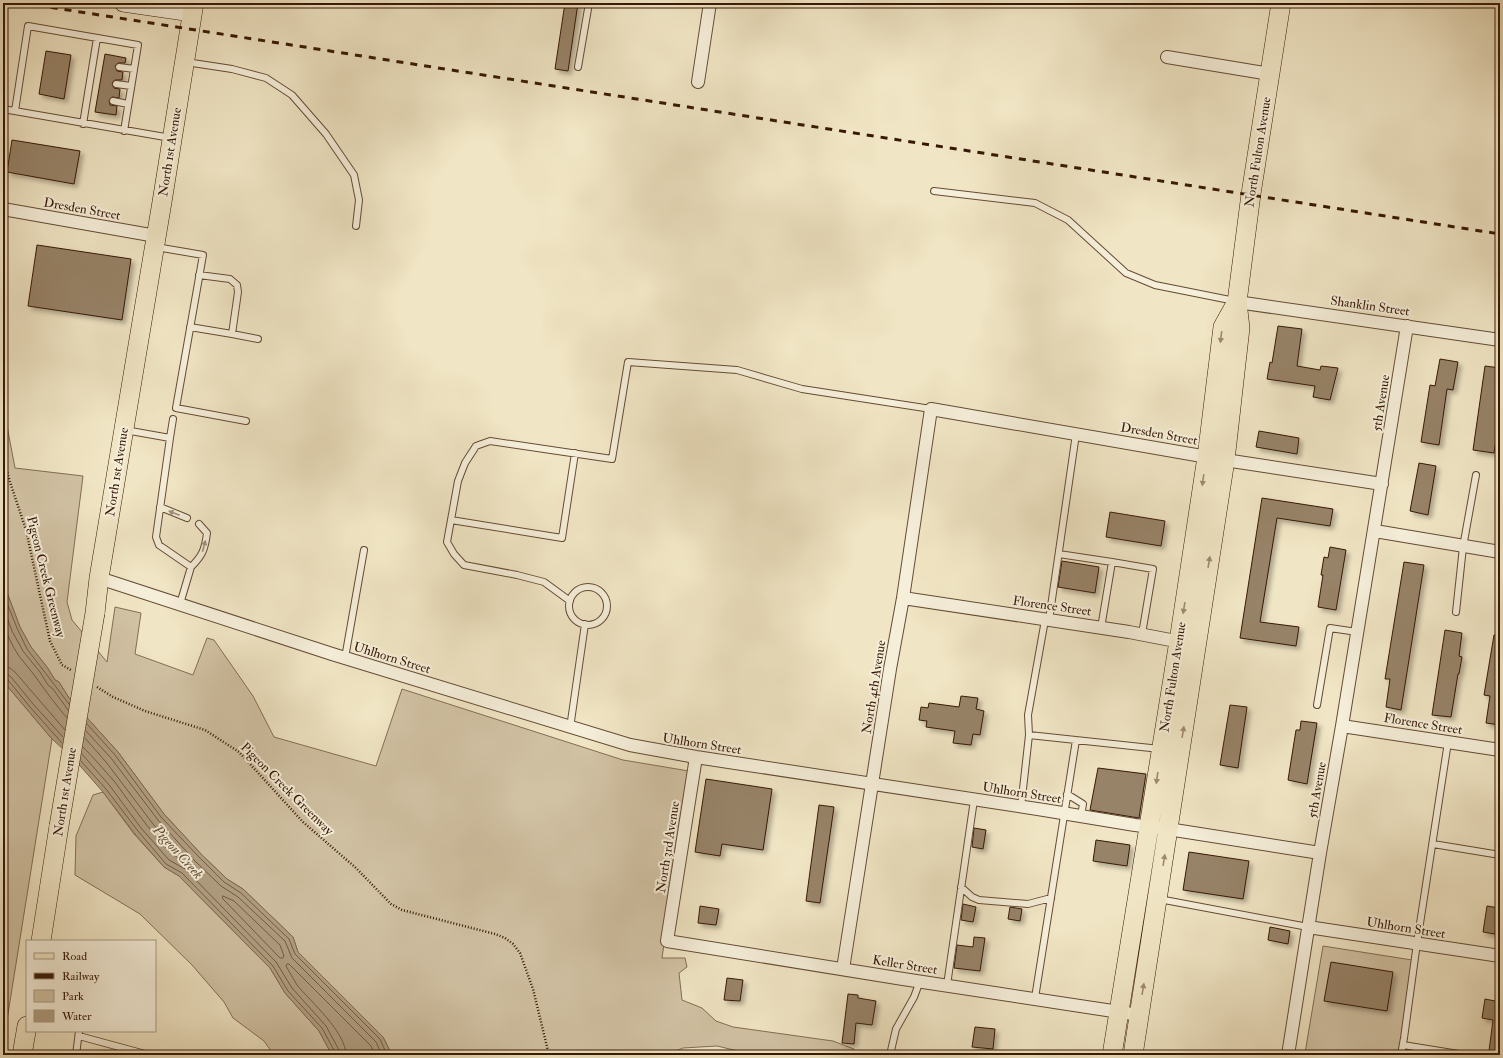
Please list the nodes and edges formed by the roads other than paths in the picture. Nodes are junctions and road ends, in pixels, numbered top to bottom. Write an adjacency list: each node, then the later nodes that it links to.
1 (123, 3): 5 (street)
2 (589, 3): 10 (lane)
3 (710, 3): 13 (street)
4 (1281, 3): 12 (main road, North Fulton Avenue)
5 (193, 8): 8 (main road, North 1st Avenue)
6 (97, 38): 11 (lane); 19 (lane); 20 (lane)
7 (1167, 57): 12 (street)
8 (184, 61): 22 (main road, North 1st Avenue); 25 (lane)
9 (119, 67): 11 (lane)
10 (578, 67)
11 (134, 69): 15 (lane)
12 (1270, 74): 28 (main road, North Fulton Avenue)
13 (698, 82)
14 (116, 84): 15 (lane)
15 (131, 86): 17 (lane)
16 (113, 101): 17 (lane)
17 (128, 104): 21 (lane)
18 (3, 109): 19 (lane)
19 (15, 112): 20 (lane)
20 (83, 124): 21 (lane)
21 (124, 130): 22 (lane)
22 (172, 138): 26 (main road, North 1st Avenue)
23 (934, 191): 28 (lane)
24 (3, 209): 26 (street, Dresden Street)
25 (356, 226)
26 (155, 241): 27 (lane); 37 (main road, North 1st Avenue)
27 (199, 275): 30 (lane); 31 (lane)
28 (1237, 302): 29 (street, Shanklin Street); 41 (main road, North Fulton Avenue)
29 (1407, 326): 33 (street, Shanklin Street); 43 (street, 5th Avenue)
30 (190, 327): 31 (lane); 36 (lane)
31 (232, 334): 32 (lane)
32 (258, 339)
33 (1500, 340)
34 (931, 409): 38 (street, Dresden Street); 40 (lane); 56 (street, North 4th Avenue)
35 (173, 420): 39 (lane)
36 (246, 421)
37 (124, 430): 39 (lane); 55 (main road, North 1st Avenue)
38 (1076, 434): 41 (street, Dresden Street); 52 (lane)
39 (170, 438): 44 (lane)
40 (576, 453): 46 (lane); 46 (lane)
41 (1216, 458): 43 (street, Dresden Street); 65 (main road, North Fulton Avenue)
42 (1476, 475): 49 (lane)
43 (1382, 484): 48 (street, 5th Avenue)
44 (160, 507): 45 (lane, one-way to 44); 54 (lane)
45 (187, 518)
46 (451, 520): 57 (lane)
47 (199, 524): 54 (lane, one-way to 47)
48 (1375, 531): 49 (street); 63 (street, 5th Avenue)
49 (1463, 547): 51 (street); 59 (lane)
50 (364, 550): 66 (lane)
51 (1500, 552)
52 (1059, 554): 53 (lane); 60 (lane)
53 (1112, 562): 62 (lane); 64 (lane)
54 (191, 567): 58 (lane)
55 (99, 578): 58 (street, Uhlhorn Street); 90 (main road, North 1st Avenue, bridge)
56 (903, 598): 60 (street, Florence Street); 76 (street, North 4th Avenue)
57 (570, 601): 61 (lane); 61 (lane)
58 (180, 604): 66 (street, Uhlhorn Street)
59 (1456, 612)
60 (1047, 620): 62 (street, Florence Street); 70 (lane)
61 (585, 624): 69 (lane)
62 (1101, 628): 64 (street, Florence Street)
63 (1357, 632): 67 (lane); 68 (street, 5th Avenue)
64 (1142, 634): 65 (street, Florence Street)
65 (1188, 643): 73 (main road, North Fulton Avenue); 82 (main road, North Fulton Avenue, one-way to 65)
66 (344, 658): 69 (street, Uhlhorn Street)
67 (1317, 705)
68 (1342, 726): 72 (street, Florence Street); 84 (street, 5th Avenue)
69 (570, 728): 75 (street, Uhlhorn Street)
70 (1029, 735): 71 (lane); 79 (lane)
71 (1076, 740): 73 (lane); 77 (lane)
72 (1448, 742): 74 (street, Florence Street); 83 (lane)
73 (1161, 750): 82 (main road, North Fulton Avenue, one-way to 82)
74 (1500, 750)
75 (696, 757): 76 (street, Uhlhorn Street); 91 (street, North 3rd Avenue)
76 (872, 785): 78 (street, Uhlhorn Street); 94 (street, North 4th Avenue)
77 (1067, 794): 80 (lane); 81 (lane)
78 (974, 800): 79 (street, Uhlhorn Street); 86 (lane)
79 (1021, 806): 80 (street, Uhlhorn Street)
80 (1064, 813): 81 (street, Uhlhorn Street); 87 (lane)
81 (1081, 816): 82 (street, Uhlhorn Street)
82 (1159, 828): 84 (street, Uhlhorn Street); 88 (main road, North Fulton Avenue, one-way to 82); 98 (main road, North Fulton Avenue)
83 (1432, 844): 85 (lane); 92 (lane)
84 (1320, 853): 89 (street, 5th Avenue)
85 (1500, 855)
86 (961, 887): 87 (lane); 96 (lane)
87 (1051, 898): 97 (lane)
88 (1158, 899): 89 (lane); 99 (main road, North Fulton Avenue, one-way to 88)
89 (1308, 927): 92 (street, Uhlhorn Street); 111 (street, 5th Avenue)
90 (41, 940)
91 (667, 941): 94 (street, Keller Street)
92 (1417, 943): 93 (street, Uhlhorn Street); 102 (lane)
93 (1500, 956)
94 (843, 969): 95 (street, Keller Street)
95 (920, 982): 96 (street, Keller Street); 108 (lane)
96 (947, 985): 97 (street, Keller Street)
97 (1035, 998): 98 (street, Keller Street)
98 (1119, 1012): 99 (street, Keller Street); 109 (main road, North Fulton Avenue)
99 (1139, 1015): 110 (main road, North Fulton Avenue)
100 (26, 1032): 104 (main road)
101 (79, 1033): 103 (lane); 105 (lane)
102 (1403, 1045): 112 (lane); 113 (lane)
103 (122, 1048): 106 (lane); 107 (lane)
104 (22, 1055)
105 (76, 1055)
106 (120, 1055)
107 (149, 1055)
108 (890, 1055)
109 (1112, 1055)
110 (1133, 1055)
111 (1288, 1055)
112 (1401, 1055)
113 (1465, 1055)

